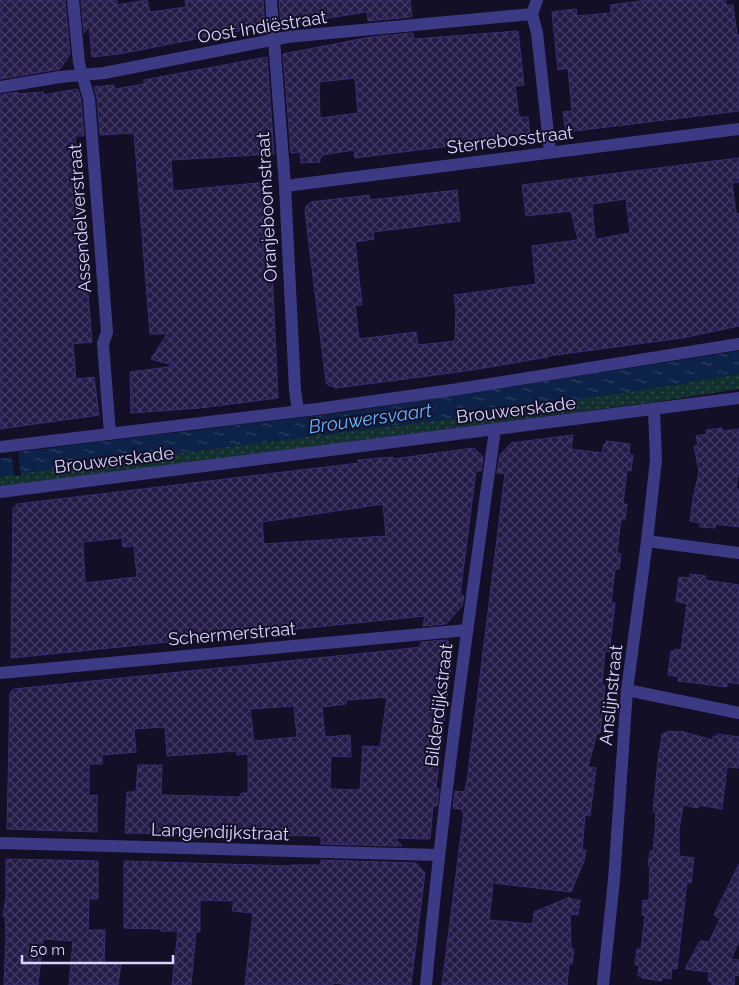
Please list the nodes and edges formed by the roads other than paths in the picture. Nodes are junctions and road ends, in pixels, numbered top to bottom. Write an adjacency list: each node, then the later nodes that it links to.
1 (73, 0): 6 (street, Assendelverstraat)
2 (272, 0): 5 (street, Oranjeboomstraat)
3 (537, 0): 4 (street)
4 (532, 14): 5 (street, Oost Indiëstraat); 9 (street)
5 (275, 40): 6 (street, Oost Indiëstraat); 10 (street, Oranjeboomstraat)
6 (82, 76): 7 (street, Oost Indiëstraat); 16 (street, Assendelverstraat)
7 (0, 87)
8 (739, 129): 9 (street, Sterrebosstraat)
9 (550, 152): 10 (street, Sterrebosstraat)
10 (285, 186): 14 (street, Oranjeboomstraat)
11 (739, 344): 14 (street)
12 (739, 398): 13 (street, Brouwerskade)
13 (654, 410): 15 (street, Brouwerskade); 19 (street, Anslijnstraat)
14 (298, 411): 16 (street)
15 (495, 430): 18 (street, Brouwerskade); 21 (street, Bilderdijkstraat)
16 (110, 434): 17 (street)
17 (0, 446)
18 (0, 492)
19 (648, 541): 20 (street); 23 (street, Anslijnstraat)
20 (739, 553)
21 (467, 630): 22 (street, Schermerstraat); 26 (street, Bilderdijkstraat)
22 (0, 673)
23 (627, 690): 24 (street); 28 (street, Anslijnstraat)
24 (739, 713)
25 (0, 843): 26 (street, Langendijkstraat)
26 (438, 855): 27 (street, Bilderdijkstraat)
27 (426, 985)
28 (603, 985)

